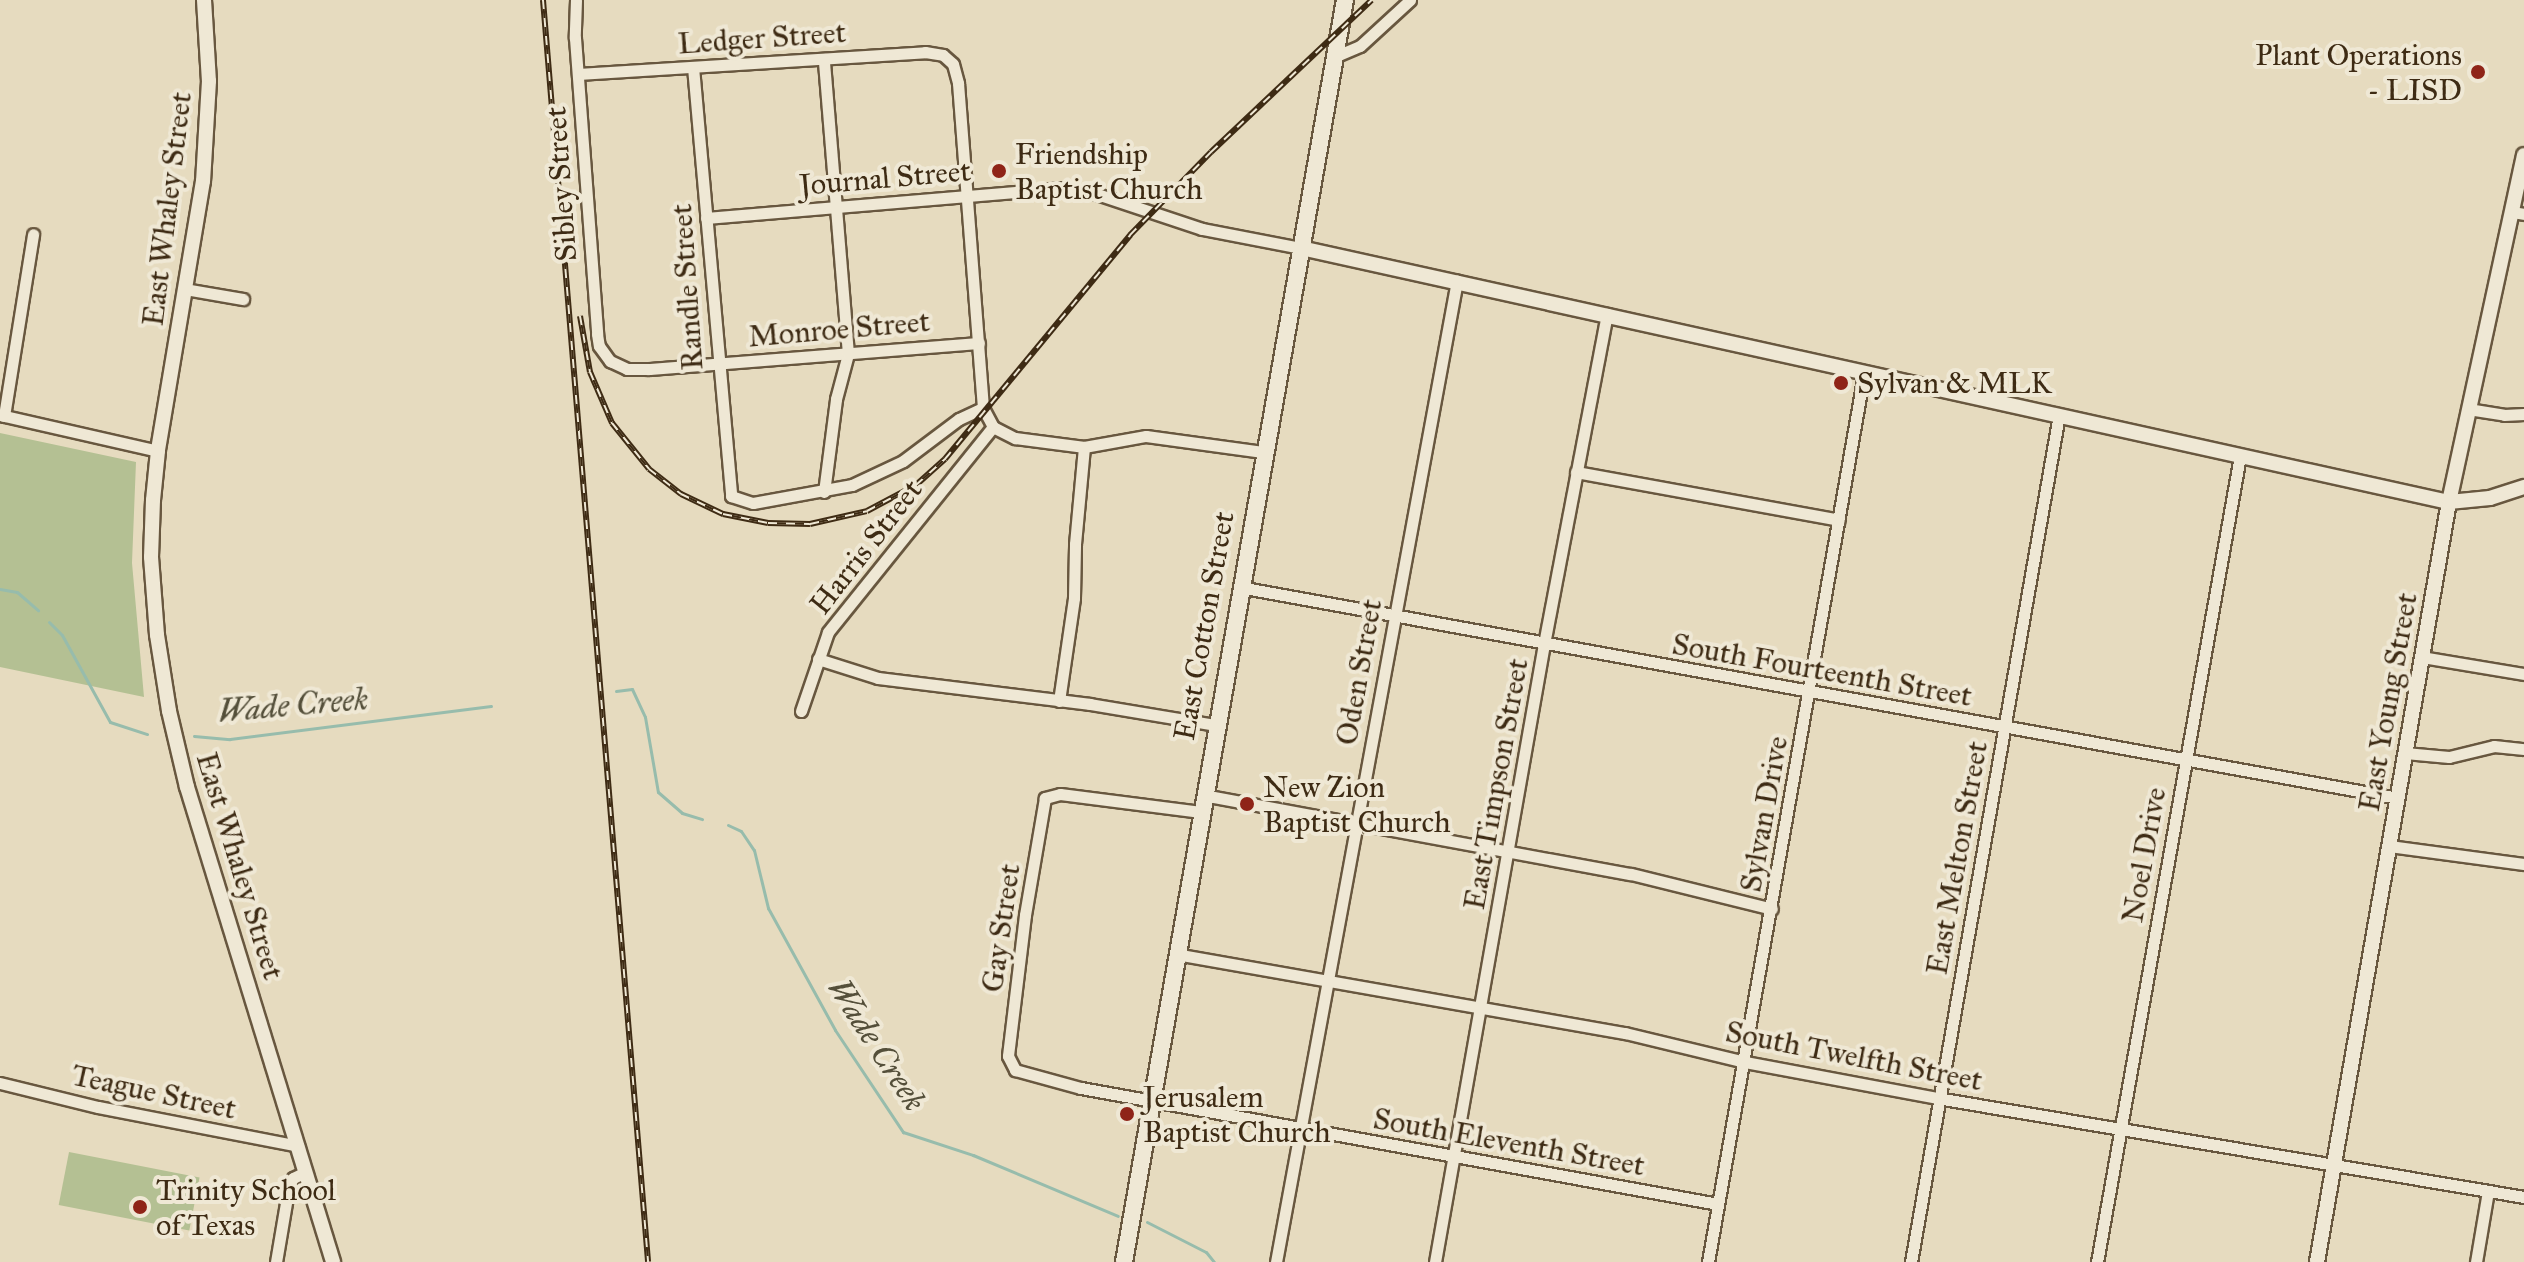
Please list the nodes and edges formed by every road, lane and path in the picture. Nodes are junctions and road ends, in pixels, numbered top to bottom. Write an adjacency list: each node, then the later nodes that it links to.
1 (204, 0): 17 (street, East Whaley Street)
2 (576, 0): 8 (street, Sibley Street)
3 (1345, 0): 5 (main road, East Cotton Street)
4 (1410, 0): 5 (street)
5 (1334, 57): 15 (main road, East Cotton Street)
6 (824, 59): 7 (street, Ledger Street); 10 (street, Ledger Street); 11 (street)
7 (693, 67): 8 (street, Ledger Street); 13 (street, Randle Street)
8 (578, 74): 22 (street, Sibley Street)
9 (2524, 155): 12 (street, East Young Street)
10 (967, 194): 11 (street, Journal Street); 15 (street, Journal Street); 20 (street)
11 (836, 206): 13 (street, Journal Street); 21 (street)
12 (2518, 213): 26 (street, East Young Street)
13 (706, 218): 23 (street, Randle Street)
14 (33, 234): 29 (street)
15 (1301, 248): 16 (street); 33 (main road, East Cotton Street)
16 (1457, 281): 19 (street); 41 (street, Oden Street)
17 (185, 289): 18 (street); 32 (street, East Whaley Street)
18 (243, 299)
19 (1607, 314): 24 (street); 35 (street, East Timpson Street)
20 (979, 343): 21 (street, Monroe Street); 25 (street)
21 (848, 354): 23 (street, Monroe Street); 37 (street)
22 (610, 361): 23 (street, Monroe Street)
23 (717, 363): 37 (street, Randle Street)
24 (1864, 374): 28 (street); 39 (street, Sylvan Drive)
25 (983, 408): 30 (street); 37 (street)
26 (2468, 409): 27 (street); 38 (street, East Young Street)
27 (2524, 414)
28 (2059, 415): 34 (street); 50 (street, East Melton Street)
29 (2, 416): 32 (street)
30 (993, 427): 31 (street); 44 (street, Harris Street)
31 (1084, 447): 33 (street); 47 (street)
32 (158, 451): 71 (street, East Whaley Street)
33 (1263, 452): 40 (main road, East Cotton Street)
34 (2240, 456): 38 (street); 53 (street, Noel Drive)
35 (1576, 472): 39 (street); 42 (street, East Timpson Street)
36 (2524, 487): 38 (street)
37 (824, 492)
38 (2449, 502): 43 (street, East Young Street)
39 (1839, 520): 46 (street, Sylvan Drive)
40 (1239, 587): 41 (street, South Fourteenth Street); 49 (main road, East Cotton Street)
41 (1394, 618): 42 (street, South Fourteenth Street); 56 (street, Oden Street)
42 (1544, 644): 46 (street, South Fourteenth Street); 58 (street, East Timpson Street)
43 (2422, 657): 45 (street); 52 (street, East Young Street)
44 (818, 659): 47 (street); 48 (street, Harris Street)
45 (2524, 674)
46 (1810, 693): 50 (street, South Fourteenth Street); 60 (street, Sylvan Drive)
47 (1059, 701): 49 (street)
48 (801, 711)
49 (1215, 725): 55 (main road, East Cotton Street)
50 (2005, 726): 53 (street, South Fourteenth Street); 67 (street, East Melton Street)
51 (2524, 749): 52 (street)
52 (2405, 753): 54 (street, East Young Street)
53 (2184, 760): 54 (street, South Fourteenth Street); 69 (street, Noel Drive)
54 (2398, 798): 57 (street, East Young Street)
55 (1202, 804): 56 (street); 61 (main road, East Cotton Street); 65 (street, Gay Street)
56 (1355, 826): 58 (street); 62 (street, Oden Street)
57 (2389, 846): 59 (street); 73 (street, East Young Street)
58 (1510, 851): 60 (street); 63 (street, East Timpson Street)
59 (2524, 864)
60 (1772, 909): 64 (street, Sylvan Drive)
61 (1176, 954): 62 (street, South Twelfth Street); 68 (main road, East Cotton Street)
62 (1327, 979): 63 (street, South Twelfth Street); 70 (street, Oden Street)
63 (1482, 1007): 64 (street, South Twelfth Street); 72 (street, East Timpson Street)
64 (1745, 1062): 67 (street, South Twelfth Street); 77 (street, Sylvan Drive)
65 (1011, 1067): 68 (street, South Eleventh Street)
66 (0, 1083): 71 (street, Teague Street)
67 (1937, 1098): 69 (street, South Twelfth Street); 84 (street, East Melton Street)
68 (1152, 1099): 70 (street, South Eleventh Street); 80 (main road, East Cotton Street)
69 (2120, 1128): 73 (street, South Twelfth Street); 85 (street, Noel Drive)
70 (1300, 1129): 72 (street, South Eleventh Street); 81 (street, Oden Street)
71 (298, 1146): 74 (street, East Whaley Street)
72 (1455, 1157): 77 (street, South Eleventh Street); 82 (street, East Timpson Street)
73 (2334, 1164): 75 (street, South Twelfth Street); 86 (street, East Young Street)
74 (306, 1172): 78 (street); 79 (street, East Whaley Street)
75 (2488, 1191): 76 (street, South Twelfth Street); 87 (street)
76 (2524, 1197)
77 (1718, 1204): 83 (street, Sylvan Drive)
78 (276, 1262)
79 (333, 1262)
80 (1124, 1262)
81 (1276, 1262)
82 (1435, 1262)
83 (1708, 1262)
84 (1911, 1262)
85 (2097, 1262)
86 (2317, 1262)
87 (2476, 1262)

